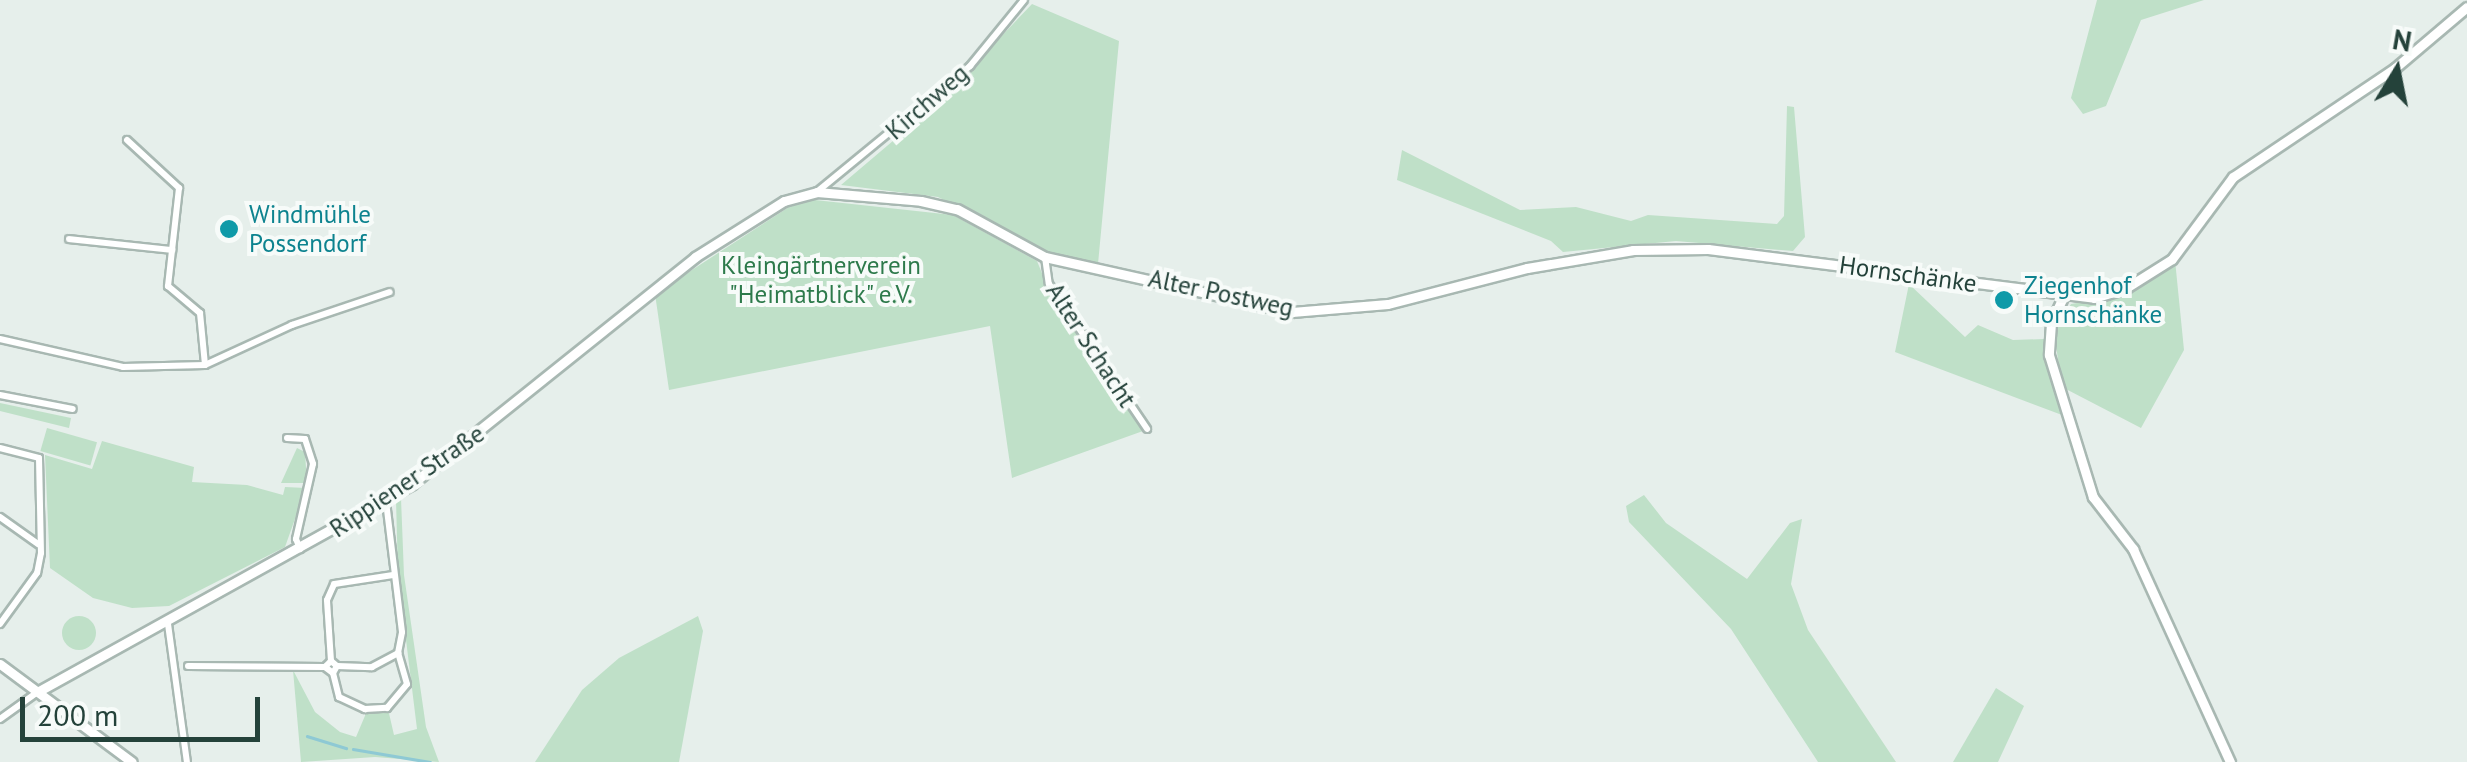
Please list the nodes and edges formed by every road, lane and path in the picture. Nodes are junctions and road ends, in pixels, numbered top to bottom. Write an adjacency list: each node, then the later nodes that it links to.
1 (1024, 0): 4 (street, Kirchweg)
2 (2467, 7): 10 (street)
3 (127, 140): 6 (street)
4 (817, 192): 7 (street, Alter Postweg); 18 (street, Rippiener Straße)
5 (68, 239): 6 (street)
6 (172, 250): 12 (street)
7 (1045, 258): 8 (street, Alter Postweg); 15 (street, Alter Schacht)
8 (1813, 261): 10 (street, Hornschänke)
9 (390, 292): 12 (street)
10 (2064, 294): 33 (street)
11 (0, 339): 12 (street)
12 (205, 365)
13 (0, 395): 14 (street)
14 (73, 409)
15 (1147, 430)
16 (287, 438): 21 (street)
17 (0, 448): 20 (street)
18 (386, 500): 21 (street, Rippiener Straße); 22 (street)
19 (0, 517): 20 (street)
20 (38, 544): 23 (street)
21 (301, 550): 24 (street, Rippiener Straße)
22 (393, 575): 25 (street); 28 (street)
23 (0, 624)
24 (168, 624): 29 (street, Rippiener Straße); 32 (street)
25 (398, 653): 28 (street); 28 (street)
26 (0, 664): 29 (street)
27 (188, 666): 28 (street)
28 (332, 667)
29 (39, 691): 30 (street, Rippiener Straße); 31 (street)
30 (0, 718)
31 (132, 762)
32 (187, 762)
33 (2230, 762)

